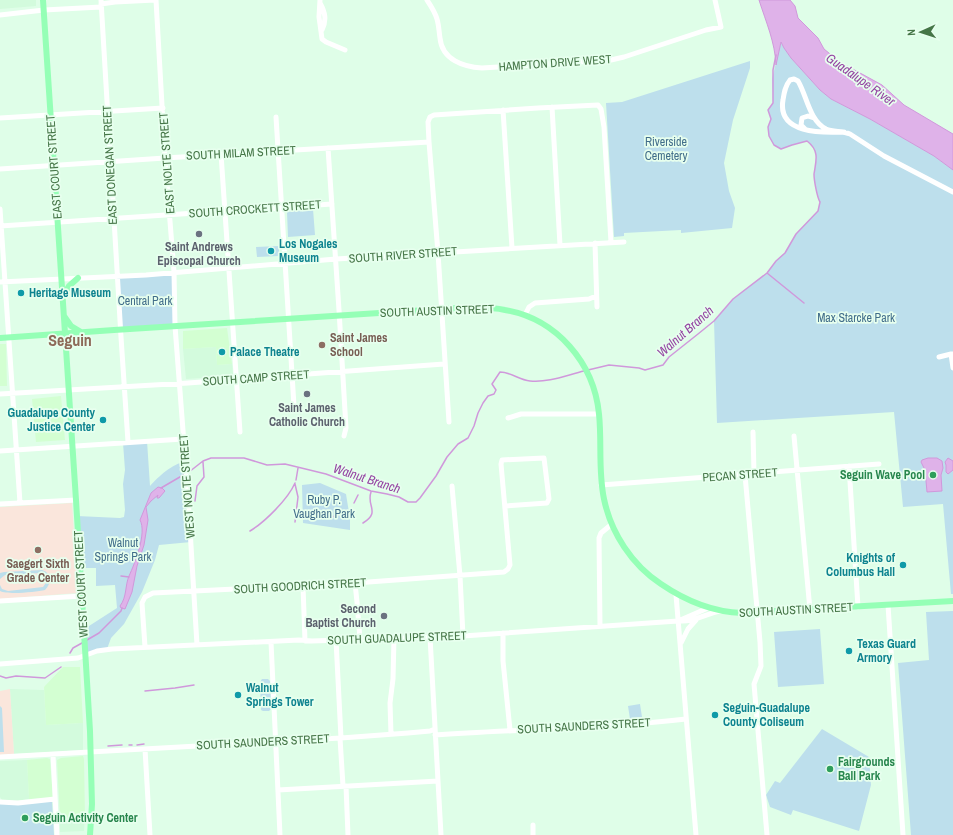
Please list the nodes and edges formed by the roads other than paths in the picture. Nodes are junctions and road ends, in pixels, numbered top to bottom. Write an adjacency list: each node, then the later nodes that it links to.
1 (43, 0): 7 (main road, EAST COURT STREET)
2 (156, 0): 6 (street); 11 (street, EAST NOLTE STREET)
3 (427, 0): 4 (street, HAMPTON DRIVE WEST)
4 (715, 0)
5 (320, 1): 9 (street)
6 (101, 4): 7 (street); 13 (street, EAST DONEGAN STREET)
7 (44, 10): 8 (street); 14 (main road, EAST COURT STREET)
8 (0, 15)
9 (345, 50)
10 (552, 107): 12 (street); 37 (street); 40 (street)
11 (163, 108): 13 (street); 24 (street, EAST NOLTE STREET)
12 (503, 110): 20 (street); 41 (street)
13 (107, 111): 14 (street); 25 (street, EAST DONEGAN STREET)
14 (51, 116): 16 (street); 26 (main road, EAST COURT STREET)
15 (276, 117): 22 (street)
16 (0, 118)
17 (818, 122): 18 (street); 18 (street); 19 (street)
18 (807, 130): 19 (street)
19 (844, 132): 28 (street)
20 (429, 142): 21 (street, SOUTH MILAM STREET); 42 (street)
21 (328, 148): 22 (street, SOUTH MILAM STREET); 29 (street)
22 (278, 151): 23 (street, SOUTH MILAM STREET); 30 (street)
23 (221, 154): 24 (street, SOUTH MILAM STREET); 32 (street)
24 (165, 158): 25 (street, SOUTH MILAM STREET); 33 (street, EAST NOLTE STREET)
25 (110, 161): 26 (street, SOUTH MILAM STREET); 34 (street, EAST DONEGAN STREET)
26 (54, 165): 27 (street, SOUTH MILAM STREET); 35 (main road, EAST COURT STREET)
27 (0, 169)
28 (953, 192)
29 (332, 204): 30 (street, SOUTH CROCKETT STREET); 43 (street)
30 (282, 207): 32 (street, SOUTH CROCKETT STREET); 44 (street)
31 (0, 209): 36 (street)
32 (226, 211): 33 (street, SOUTH CROCKETT STREET); 45 (street)
33 (170, 215): 34 (street, SOUTH CROCKETT STREET); 46 (street, EAST NOLTE STREET)
34 (113, 218): 35 (street, SOUTH CROCKETT STREET); 47 (street, EAST DONEGAN STREET)
35 (58, 221): 36 (street, SOUTH CROCKETT STREET); 49 (main road, EAST COURT STREET)
36 (1, 226): 50 (street)
37 (611, 242): 38 (street, SOUTH RIVER STREET); 39 (street, SOUTH RIVER STREET)
38 (624, 242)
39 (595, 243): 40 (street, SOUTH RIVER STREET); 51 (street)
40 (560, 245): 41 (street, SOUTH RIVER STREET)
41 (512, 248): 42 (street, SOUTH RIVER STREET)
42 (438, 253): 43 (street, SOUTH RIVER STREET); 54 (street)
43 (336, 260): 44 (street, SOUTH RIVER STREET); 57 (street)
44 (286, 263): 45 (street, SOUTH RIVER STREET); 58 (street)
45 (230, 268): 46 (street, SOUTH RIVER STREET); 59 (street)
46 (174, 272): 47 (street, SOUTH RIVER STREET); 60 (street, EAST NOLTE STREET)
47 (117, 276): 48 (street, SOUTH RIVER STREET); 61 (street, EAST DONEGAN STREET)
48 (78, 278): 49 (street, SOUTH RIVER STREET); 52 (main road)
49 (61, 279): 50 (street, SOUTH RIVER STREET); 52 (main road, EAST COURT STREET)
50 (2, 282): 65 (street)
51 (596, 296): 53 (street); 56 (street)
52 (62, 298): 55 (main road, EAST COURT STREET)
53 (597, 307)
54 (442, 309): 56 (main road, SOUTH AUSTIN STREET); 57 (main road, SOUTH AUSTIN STREET); 68 (street)
55 (63, 315): 62 (main road); 63 (main road, EAST COURT STREET)
56 (525, 315): 79 (main road, SOUTH AUSTIN STREET)
57 (340, 316): 58 (main road, SOUTH AUSTIN STREET); 70 (street)
58 (289, 320): 59 (main road, SOUTH AUSTIN STREET); 71 (street)
59 (232, 323): 60 (main road, SOUTH AUSTIN STREET); 72 (street)
60 (175, 326): 61 (main road, SOUTH AUSTIN STREET); 73 (street, WEST NOLTE STREET)
61 (120, 329): 62 (main road, SOUTH AUSTIN STREET); 74 (street, EAST DONEGAN STREET)
62 (81, 332): 63 (main road, SOUTH AUSTIN STREET)
63 (64, 334): 65 (main road, SOUTH AUSTIN STREET); 75 (main road, WEST COURT STREET)
64 (0, 338): 65 (main road, SOUTH AUSTIN STREET)
65 (8, 338): 77 (street)
66 (952, 354): 67 (street); 69 (street)
67 (939, 357)
68 (444, 364): 70 (street, SOUTH CAMP STREET); 81 (street)
69 (953, 368)
70 (343, 371): 71 (street, SOUTH CAMP STREET); 84 (street)
71 (291, 375): 72 (street, SOUTH CAMP STREET); 78 (street)
72 (237, 379): 73 (street, SOUTH CAMP STREET); 82 (street)
73 (180, 383): 74 (street, SOUTH CAMP STREET); 86 (street, WEST NOLTE STREET)
74 (124, 387): 75 (street, SOUTH CAMP STREET); 87 (street, EAST DONEGAN STREET)
75 (68, 390): 77 (street, SOUTH CAMP STREET); 88 (main road, WEST COURT STREET)
76 (0, 394): 77 (street, SOUTH CAMP STREET)
77 (12, 394): 89 (street)
78 (294, 406)
79 (599, 414): 80 (street); 96 (main road, SOUTH AUSTIN STREET)
80 (508, 418)
81 (449, 422)
82 (240, 432)
83 (753, 432): 94 (street)
84 (344, 436)
85 (794, 436): 93 (street)
86 (183, 439): 87 (street); 106 (street, WEST NOLTE STREET)
87 (128, 442): 88 (street)
88 (72, 446): 89 (street); 98 (main road, WEST COURT STREET)
89 (16, 450): 90 (street); 99 (street)
90 (0, 451)
91 (879, 464): 92 (street, PECAN STREET)
92 (849, 466): 93 (street, PECAN STREET); 112 (street)
93 (798, 470): 94 (street, PECAN STREET); 114 (street)
94 (754, 473): 95 (street, PECAN STREET)
95 (745, 475): 96 (street, PECAN STREET); 116 (street)
96 (602, 485): 102 (main road, SOUTH AUSTIN STREET)
97 (452, 486): 103 (street)
98 (76, 500): 99 (street); 108 (main road, WEST COURT STREET)
99 (20, 503): 100 (street)
100 (0, 504)
101 (505, 506): 101 (street); 103 (street, SOUTH GOODRICH STREET)
102 (612, 524): 107 (main road, SOUTH AUSTIN STREET); 119 (street)
103 (460, 576): 104 (street, SOUTH GOODRICH STREET); 121 (street)
104 (355, 583): 105 (street, SOUTH GOODRICH STREET); 124 (street)
105 (303, 586): 106 (street, SOUTH GOODRICH STREET); 126 (street)
106 (194, 592): 129 (street, WEST NOLTE STREET); 130 (street, SOUTH GOODRICH STREET)
107 (676, 595): 113 (main road, SOUTH AUSTIN STREET); 118 (street)
108 (82, 596): 109 (street); 131 (main road, WEST COURT STREET)
109 (0, 601)
110 (953, 601): 111 (main road, SOUTH AUSTIN STREET)
111 (888, 605): 112 (main road, SOUTH AUSTIN STREET); 159 (street)
112 (858, 607): 114 (main road, SOUTH AUSTIN STREET)
113 (708, 608): 115 (main road, SOUTH AUSTIN STREET); 118 (street, SOUTH GUADALUPE STREET)
114 (810, 610): 116 (main road, SOUTH AUSTIN STREET)
115 (721, 611): 116 (main road, SOUTH AUSTIN STREET); 117 (street)
116 (758, 613): 158 (street)
117 (697, 619): 118 (street); 128 (street)
118 (678, 621): 119 (street, SOUTH GUADALUPE STREET); 128 (street)
119 (600, 626): 120 (street, SOUTH GUADALUPE STREET)
120 (503, 633): 121 (street, SOUTH GUADALUPE STREET); 135 (street)
121 (463, 636): 122 (street, SOUTH GUADALUPE STREET)
122 (430, 637): 123 (street, SOUTH GUADALUPE STREET); 134 (street)
123 (394, 638): 124 (street, SOUTH GUADALUPE STREET); 136 (street)
124 (360, 639): 125 (street, SOUTH GUADALUPE STREET)
125 (336, 640): 126 (street, SOUTH GUADALUPE STREET); 138 (street)
126 (306, 641): 127 (street, SOUTH GUADALUPE STREET)
127 (271, 642): 129 (street, SOUTH GUADALUPE STREET); 139 (street)
128 (680, 644): 133 (street)
129 (196, 645): 130 (street, SOUTH GUADALUPE STREET)
130 (145, 647): 131 (street, SOUTH GUADALUPE STREET)
131 (85, 656): 132 (street, SOUTH GUADALUPE STREET); 141 (main road, WEST COURT STREET)
132 (0, 664)
133 (686, 719): 135 (street, SOUTH SAUNDERS STREET); 157 (street)
134 (435, 729): 136 (street, SOUTH SAUNDERS STREET); 137 (street)
135 (510, 730): 137 (street, SOUTH SAUNDERS STREET)
136 (391, 734): 138 (street, SOUTH SAUNDERS STREET)
137 (435, 735): 144 (street)
138 (341, 738): 139 (street, SOUTH SAUNDERS STREET); 145 (street)
139 (275, 742): 140 (street, SOUTH SAUNDERS STREET); 146 (street)
140 (144, 749): 141 (street, SOUTH SAUNDERS STREET); 152 (street)
141 (91, 752): 142 (street, SOUTH SAUNDERS STREET); 151 (main road, WEST COURT STREET)
142 (53, 754): 143 (street, SOUTH SAUNDERS STREET); 147 (street)
143 (0, 757)
144 (438, 781): 145 (street); 155 (street)
145 (344, 786): 146 (street); 154 (street)
146 (278, 790): 153 (street)
147 (55, 799): 148 (street); 150 (street)
148 (0, 802)
149 (533, 825): 156 (street)
150 (57, 835)
151 (90, 835)
152 (150, 835)
153 (280, 835)
154 (348, 835)
155 (441, 835)
156 (533, 835)
157 (696, 835)
158 (767, 835)
159 (903, 835)

